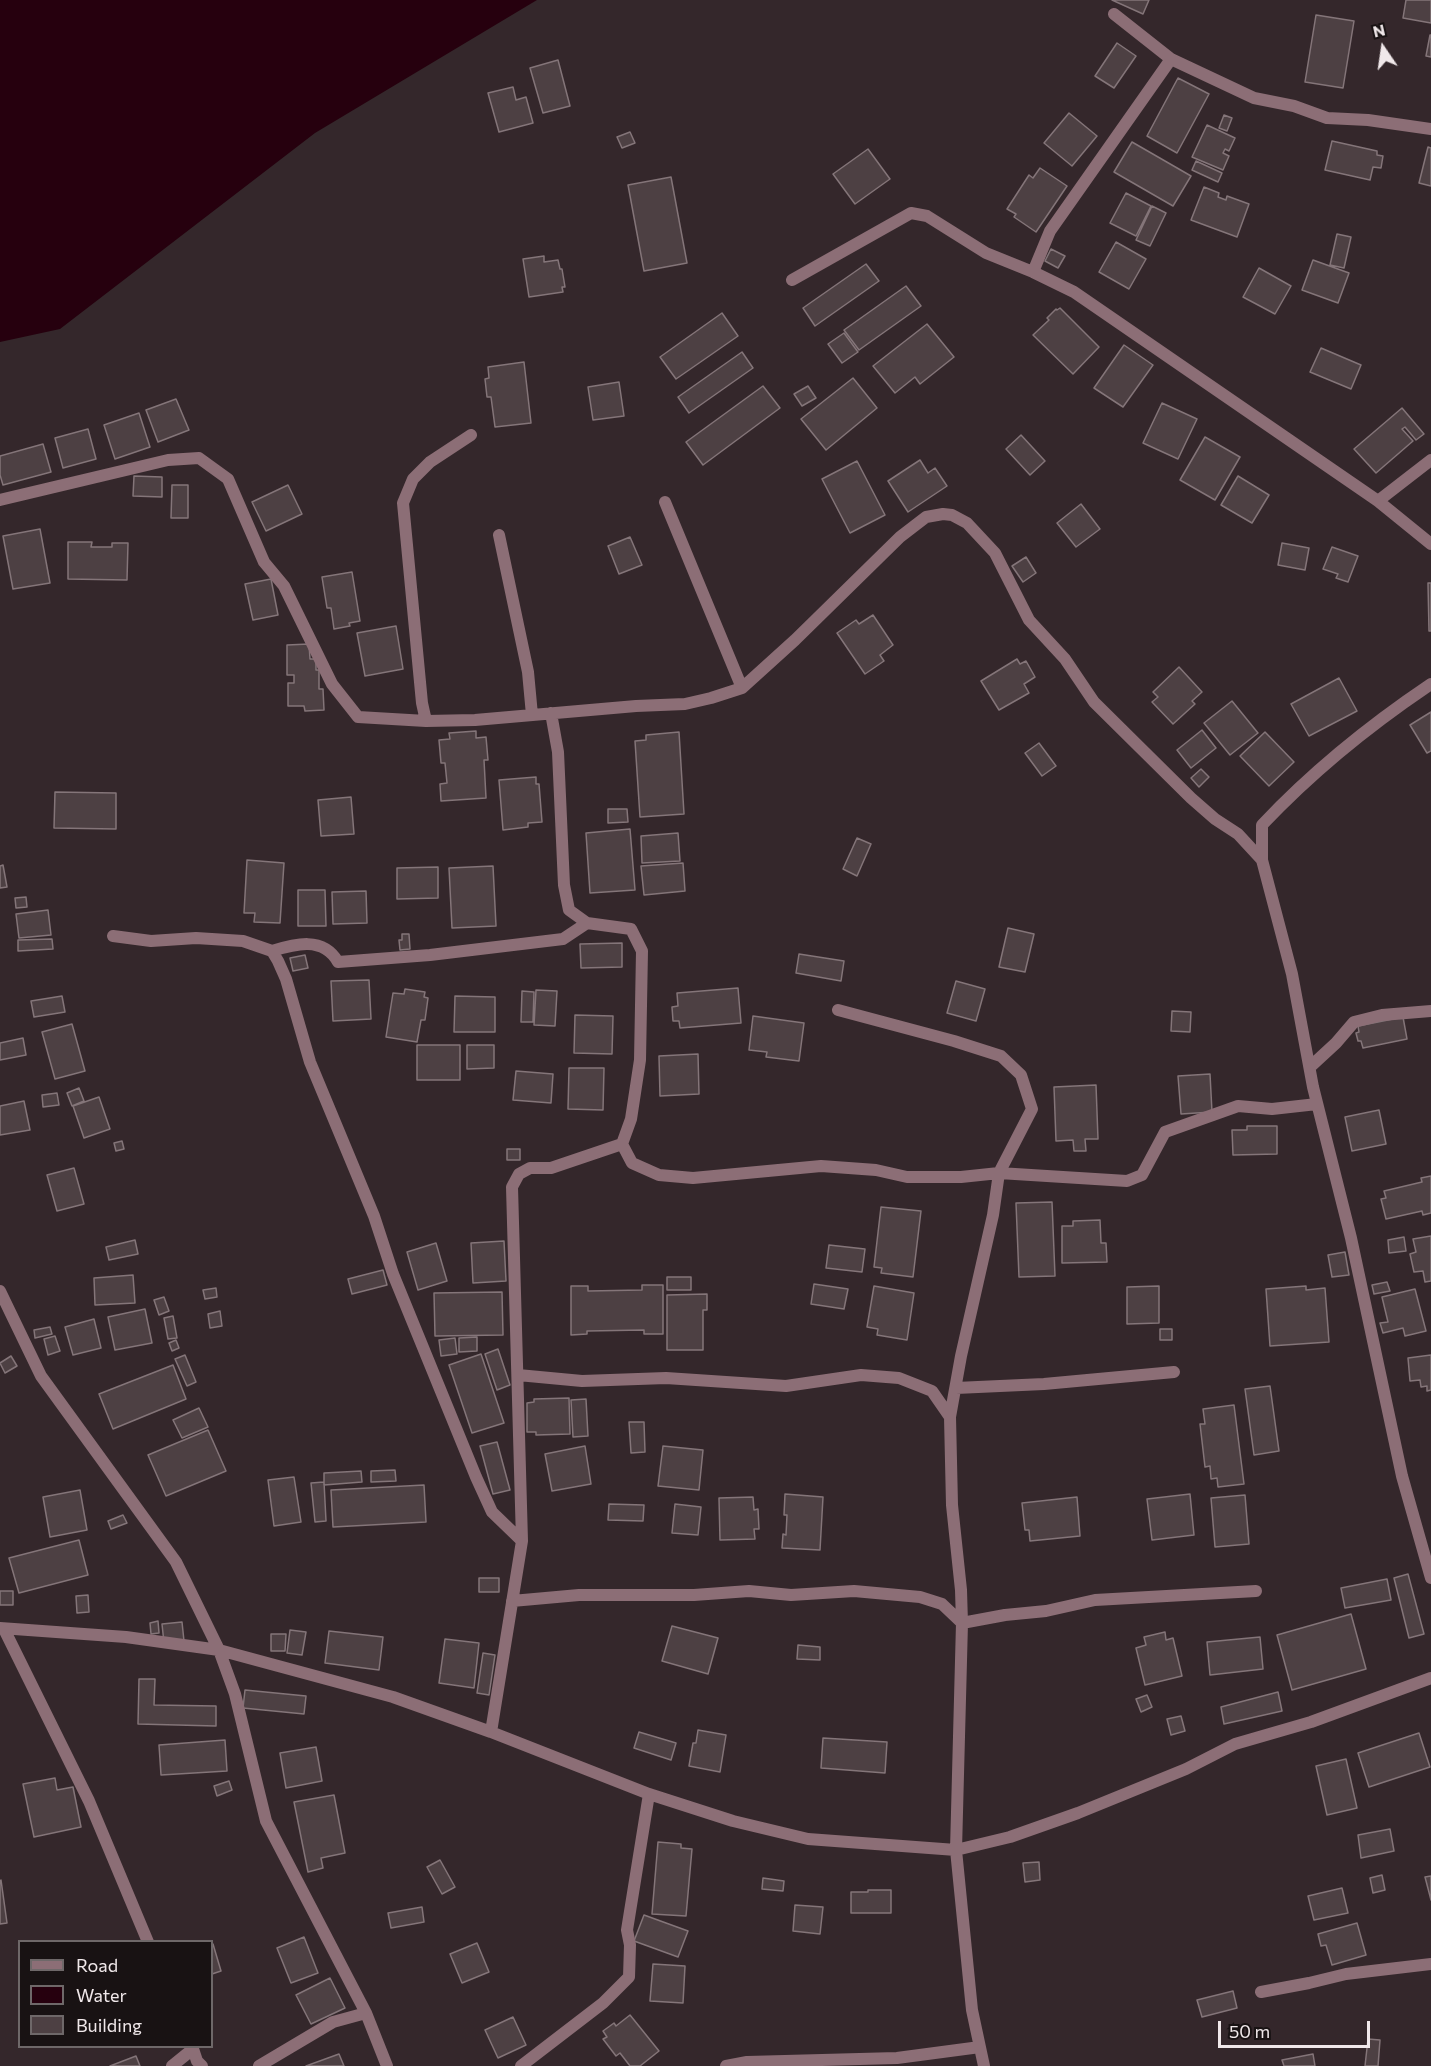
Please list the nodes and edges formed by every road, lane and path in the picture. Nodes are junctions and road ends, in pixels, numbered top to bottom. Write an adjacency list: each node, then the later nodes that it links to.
1 (1114, 14): 2 (street)
2 (1171, 58): 3 (street); 4 (street)
3 (1431, 129)
4 (1033, 272): 5 (street); 9 (street)
5 (792, 280)
6 (471, 435): 17 (street)
7 (1431, 460): 9 (street)
8 (0, 500): 17 (street)
9 (1378, 501): 12 (street)
10 (665, 502): 14 (street)
11 (499, 535): 16 (street)
12 (1431, 544)
13 (1431, 684): 18 (street)
14 (742, 688): 15 (street); 18 (street)
15 (551, 713): 16 (street); 19 (street)
16 (532, 715): 17 (street)
17 (426, 721)
18 (1262, 860): 24 (street)
19 (587, 923): 21 (street); 26 (street)
20 (113, 936): 21 (street)
21 (272, 951): 33 (street)
22 (838, 1010): 27 (street)
23 (1431, 1011): 24 (street)
24 (1310, 1067): 25 (street)
25 (1317, 1104): 27 (street); 34 (street)
26 (622, 1144): 27 (street); 30 (street)
27 (999, 1173): 31 (street)
28 (0, 1292): 39 (street)
29 (1174, 1372): 31 (street)
30 (518, 1375): 32 (street); 33 (street)
31 (956, 1388): 32 (street)
32 (950, 1417): 37 (street)
33 (522, 1541): 36 (street)
34 (1431, 1578)
35 (1256, 1591): 37 (street)
36 (512, 1601): 37 (street); 41 (street)
37 (962, 1623): 43 (street)
38 (2, 1629): 39 (street); 44 (street)
39 (219, 1650): 41 (street); 47 (street)
40 (1431, 1678): 43 (street)
41 (491, 1732): 42 (street)
42 (649, 1794): 43 (street); 54 (street)
43 (956, 1850): 48 (street)
44 (148, 1940)
45 (1431, 1964): 46 (street)
46 (1261, 1992)
47 (366, 2013): 52 (street); 53 (street)
48 (980, 2047): 55 (street); 56 (street)
49 (192, 2048): 50 (street); 51 (street)
50 (172, 2066)
51 (202, 2066)
52 (259, 2066)
53 (387, 2066)
54 (521, 2066)
55 (726, 2066)
56 (984, 2066)

